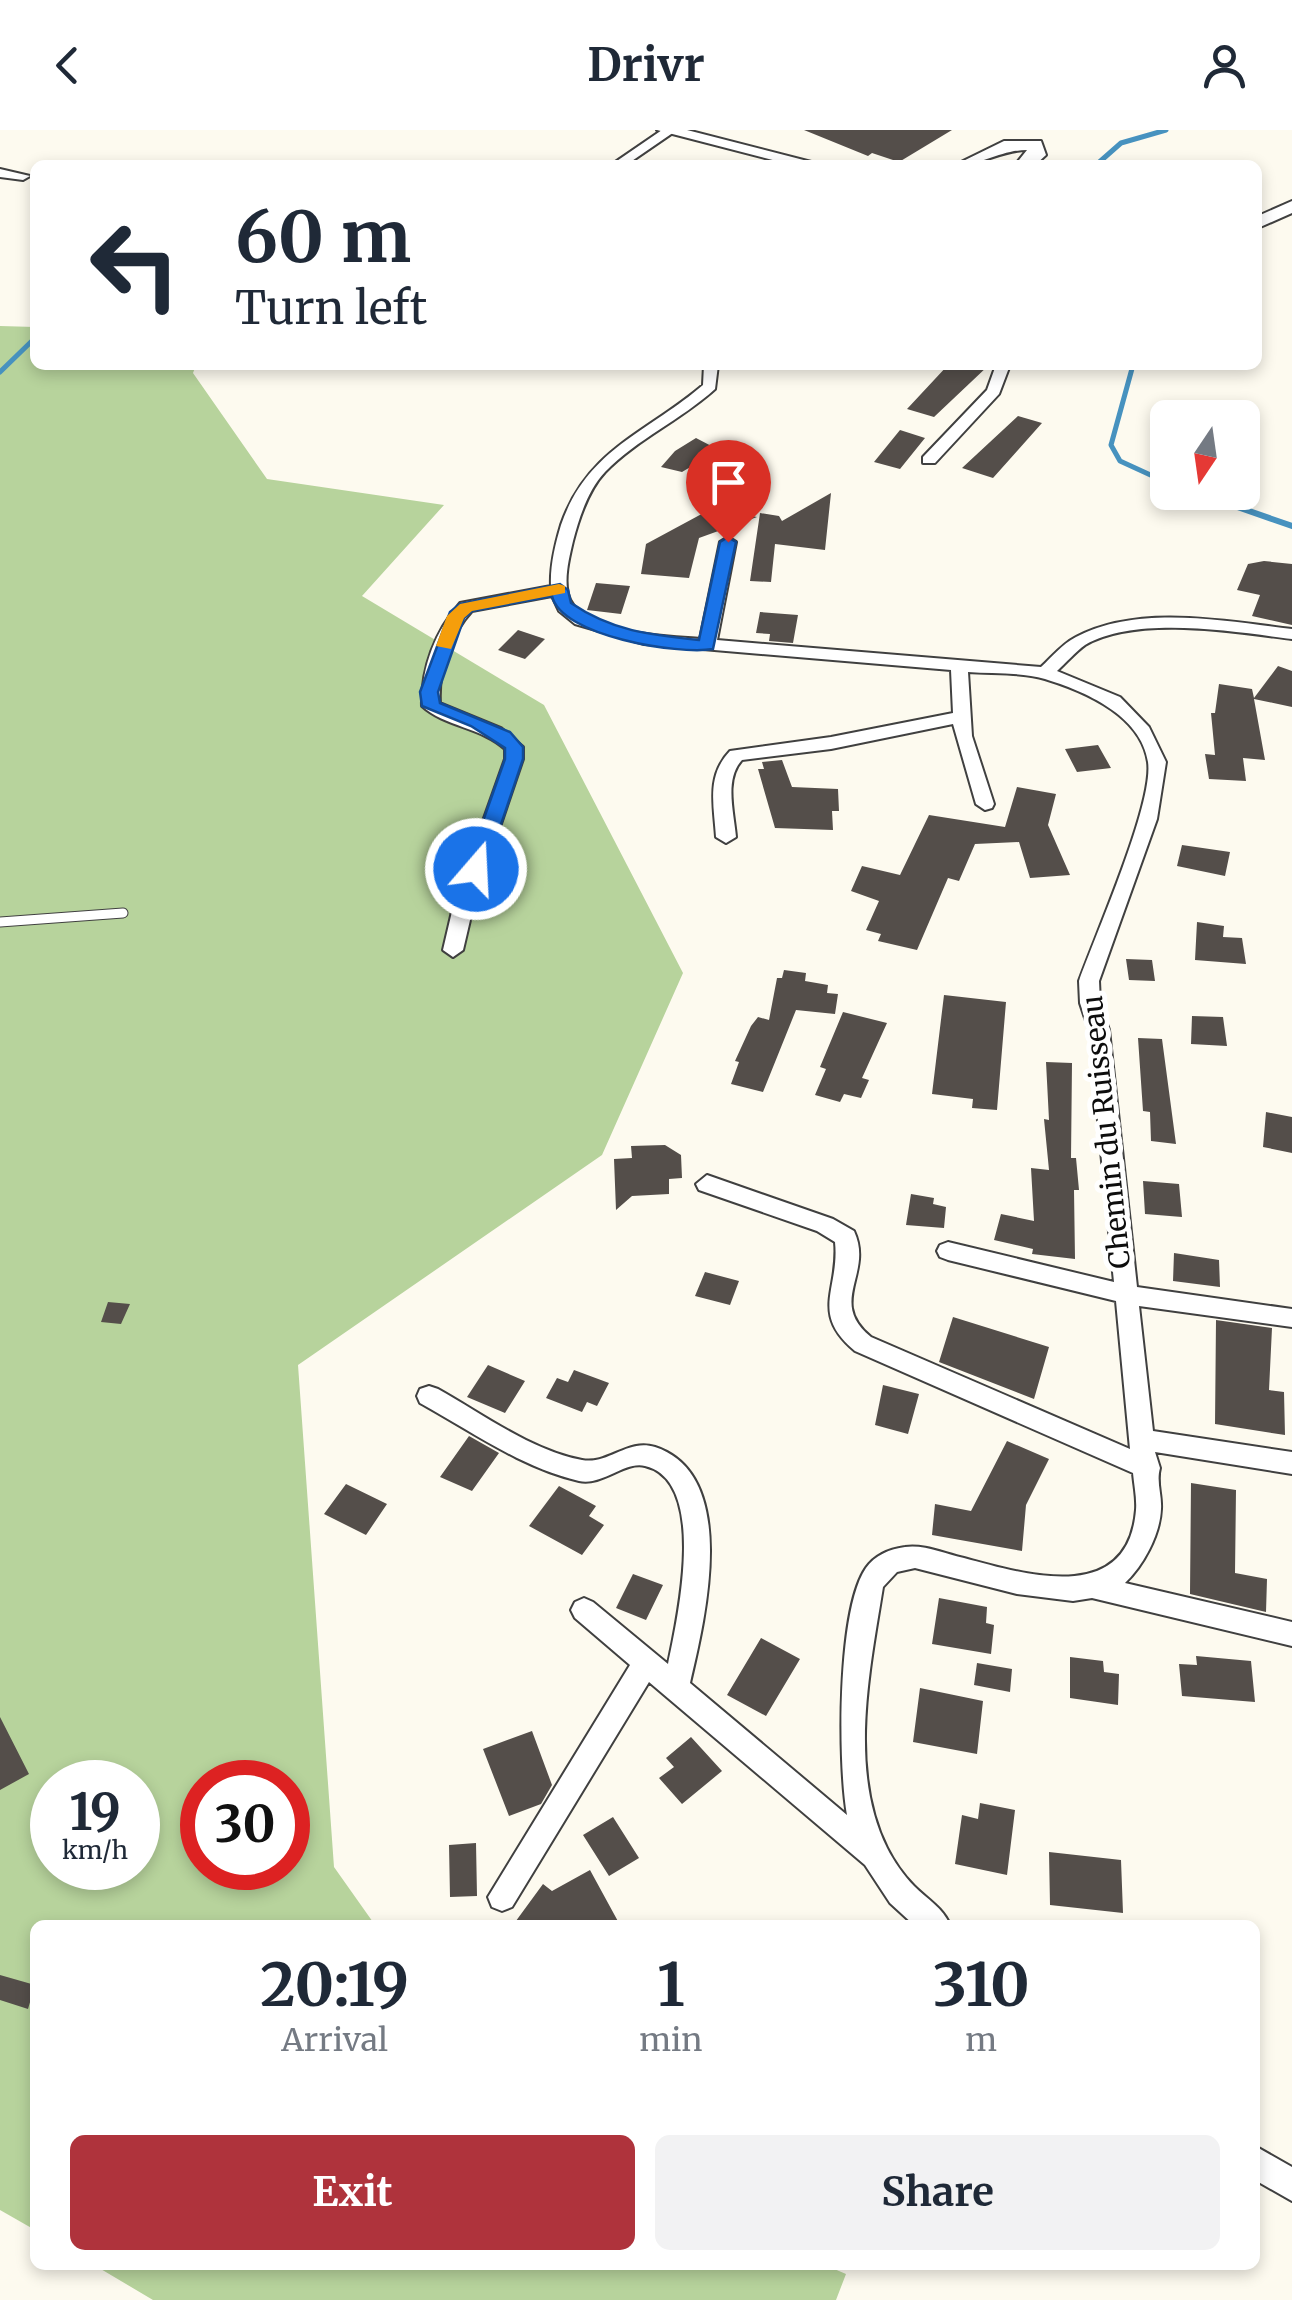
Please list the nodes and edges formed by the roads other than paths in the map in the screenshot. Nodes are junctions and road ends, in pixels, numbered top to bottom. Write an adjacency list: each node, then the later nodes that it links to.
1 (669, 130): 2 (street); 3 (street)
2 (624, 160)
3 (793, 160)
4 (975, 160): 5 (street)
5 (1029, 160)
6 (0, 173): 7 (street)
7 (24, 176)
8 (1292, 206): 9 (street)
9 (1262, 221)
10 (710, 370): 14 (street)
11 (1001, 370): 12 (street)
12 (929, 460)
13 (728, 542): 16 (street)
14 (560, 590): 16 (street, Chemin du Ruisseau); 24 (street)
15 (1292, 634): 18 (street)
16 (706, 646): 17 (street, Chemin du Ruisseau)
17 (959, 665): 18 (street, Chemin du Ruisseau); 19 (street)
18 (1045, 673): 27 (street, Chemin du Ruisseau)
19 (961, 716): 20 (street); 21 (street)
20 (985, 804)
21 (726, 837)
22 (123, 913): 23 (lane)
23 (0, 922)
24 (453, 950)
25 (706, 1184): 32 (street)
26 (948, 1250): 27 (street)
27 (1124, 1294): 28 (street); 30 (street, Chemin du Ruisseau)
28 (1292, 1318)
29 (428, 1396): 37 (street)
30 (1144, 1440): 31 (street); 32 (street, Chemin du Ruisseau)
31 (1292, 1463)
32 (1148, 1468): 33 (street, Chemin du Ruisseau)
33 (1092, 1587): 35 (street); 38 (street)
34 (584, 1610): 36 (street)
35 (1292, 1634)
36 (646, 1662): 37 (street); 39 (street)
37 (676, 1688): 38 (street)
38 (874, 1855): 40 (street)
39 (502, 1897)
40 (929, 1920)
41 (1260, 2165): 42 (street)
42 (1292, 2185)

